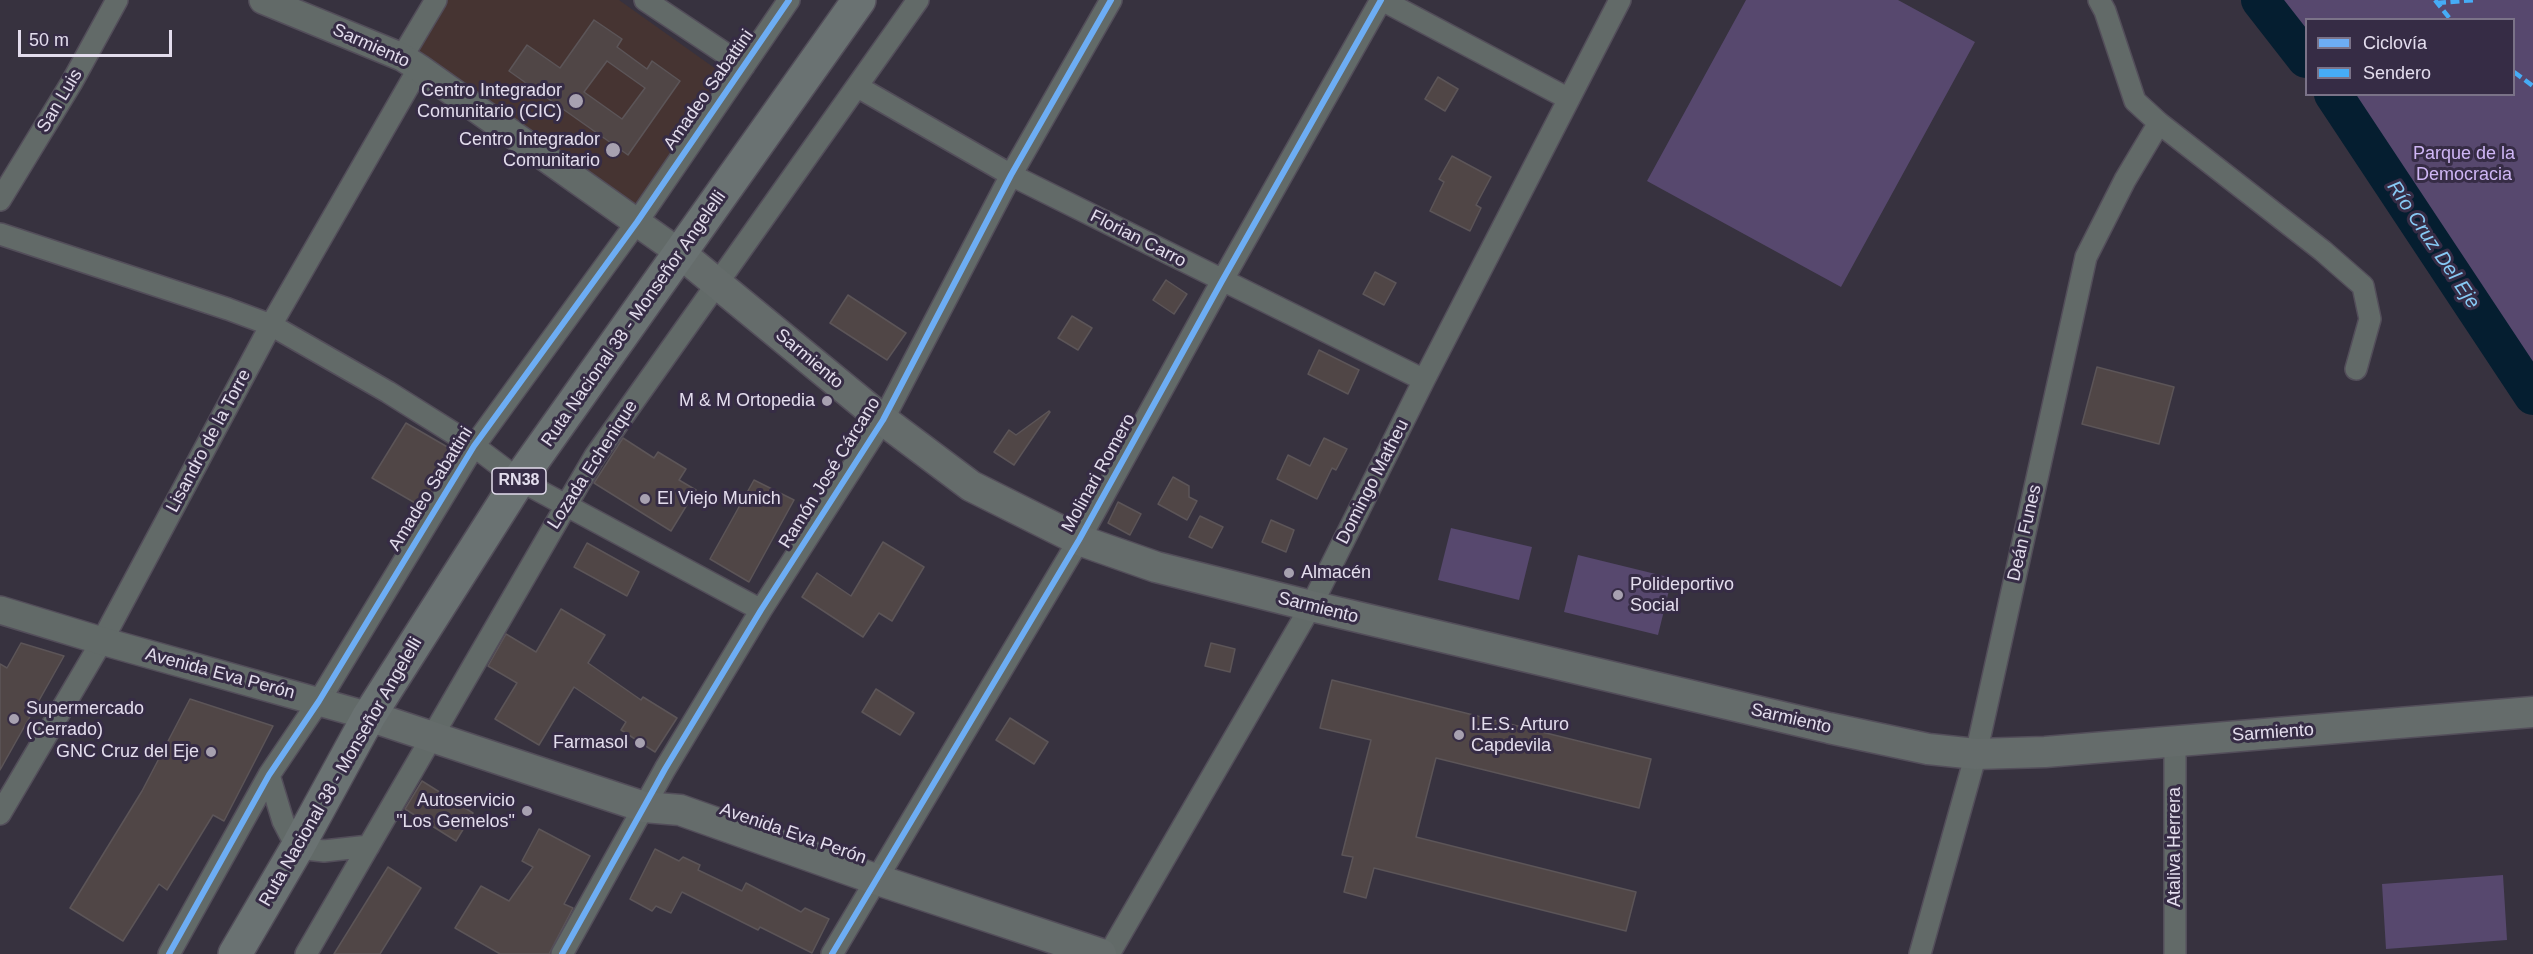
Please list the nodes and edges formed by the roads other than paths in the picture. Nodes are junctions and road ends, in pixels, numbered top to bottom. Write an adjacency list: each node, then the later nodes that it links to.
1 (117, 0): 18 (street, San Luis)
2 (263, 0): 12 (street, Sarmiento)
3 (436, 0): 12 (street, Lisandro de la Torre)
4 (645, 0): 13 (street)
5 (789, 0): 13 (street, Amadeo Sabattini)
6 (860, 0): 21 (highway, Ruta Nacional 38 - Monseñor Angelelli / RN38)
7 (918, 0): 14 (street, Lozada Echenique)
8 (1111, 0): 17 (street, Ramón José Cárcano)
9 (1382, 0): 15 (street); 22 (street, Molinari Romero)
10 (1620, 0): 15 (street, Domingo Matheu)
11 (2099, 0): 16 (street)
12 (410, 62): 19 (street, Sarmiento); 24 (street, Lisandro de la Torre)
13 (744, 66): 19 (street, Amadeo Sabattini)
14 (858, 87): 17 (street, Florian Carro); 23 (street, Lozada Echenique)
15 (1569, 99): 26 (street, Domingo Matheu)
16 (2158, 123): 25 (street); 41 (street, Deán Funes)
17 (1011, 175): 22 (street, Florian Carro); 27 (street, Ramón José Cárcano)
18 (0, 200)
19 (637, 222): 21 (street, Sarmiento); 28 (street, Amadeo Sabattini)
20 (0, 234): 24 (street)
21 (680, 253): 23 (main road, Sarmiento); 29 (highway, Ruta Nacional 38 - Monseñor Angelelli / RN38)
22 (1222, 281): 26 (street, Florian Carro); 31 (street, Molinari Romero)
23 (717, 283): 27 (main road, Sarmiento); 30 (street, Lozada Echenique)
24 (271, 326): 28 (street); 35 (street, Lisandro de la Torre)
25 (2356, 369)
26 (1424, 380): 32 (street, Domingo Matheu)
27 (883, 420): 31 (main road, Sarmiento); 34 (street, Ramón José Cárcano)
28 (474, 446): 29 (street); 36 (street, Amadeo Sabattini)
29 (519, 480): 30 (street); 38 (highway, Ruta Nacional 38 - Monseñor Angelelli / RN38)
30 (566, 506): 34 (street); 39 (street, Lozada Echenique)
31 (1079, 540): 32 (main road, Sarmiento); 47 (street, Molinari Romero)
32 (1311, 606): 41 (main road, Sarmiento); 55 (street, Domingo Matheu)
33 (0, 610): 35 (street, Avenida Eva Perón)
34 (761, 610): 43 (street, Ramón José Cárcano)
35 (102, 641): 36 (street, Avenida Eva Perón); 44 (street, Lisandro de la Torre)
36 (319, 701): 38 (street, Avenida Eva Perón); 42 (street, Amadeo Sabattini)
37 (2533, 712): 40 (main road, Sarmiento)
38 (369, 716): 39 (main road, Avenida Eva Perón); 46 (highway, Ruta Nacional 38 - Monseñor Angelelli / RN38)
39 (433, 738): 43 (main road, Avenida Eva Perón); 45 (street, Lozada Echenique)
40 (2175, 741): 41 (main road, Sarmiento); 57 (street, Ataliva Herrera)
41 (1976, 754): 56 (street, Deán Funes)
42 (269, 775): 46 (street); 48 (street, Amadeo Sabattini)
43 (644, 807): 47 (main road, Avenida Eva Perón); 51 (street, Ramón José Cárcano)
44 (0, 814)
45 (369, 846): 46 (street); 50 (street, Lozada Echenique)
46 (297, 848): 49 (highway, Ruta Nacional 38 - Monseñor Angelelli / RN38)
47 (871, 886): 52 (street, Molinari Romero); 53 (main road, Avenida Eva Perón); 54 (main road, Avenida Eva Perón)
48 (169, 954)
49 (235, 954)
50 (306, 954)
51 (562, 954)
52 (832, 954)
53 (1038, 954)
54 (1101, 954)
55 (1109, 954)
56 (1920, 954)
57 (2175, 954)

